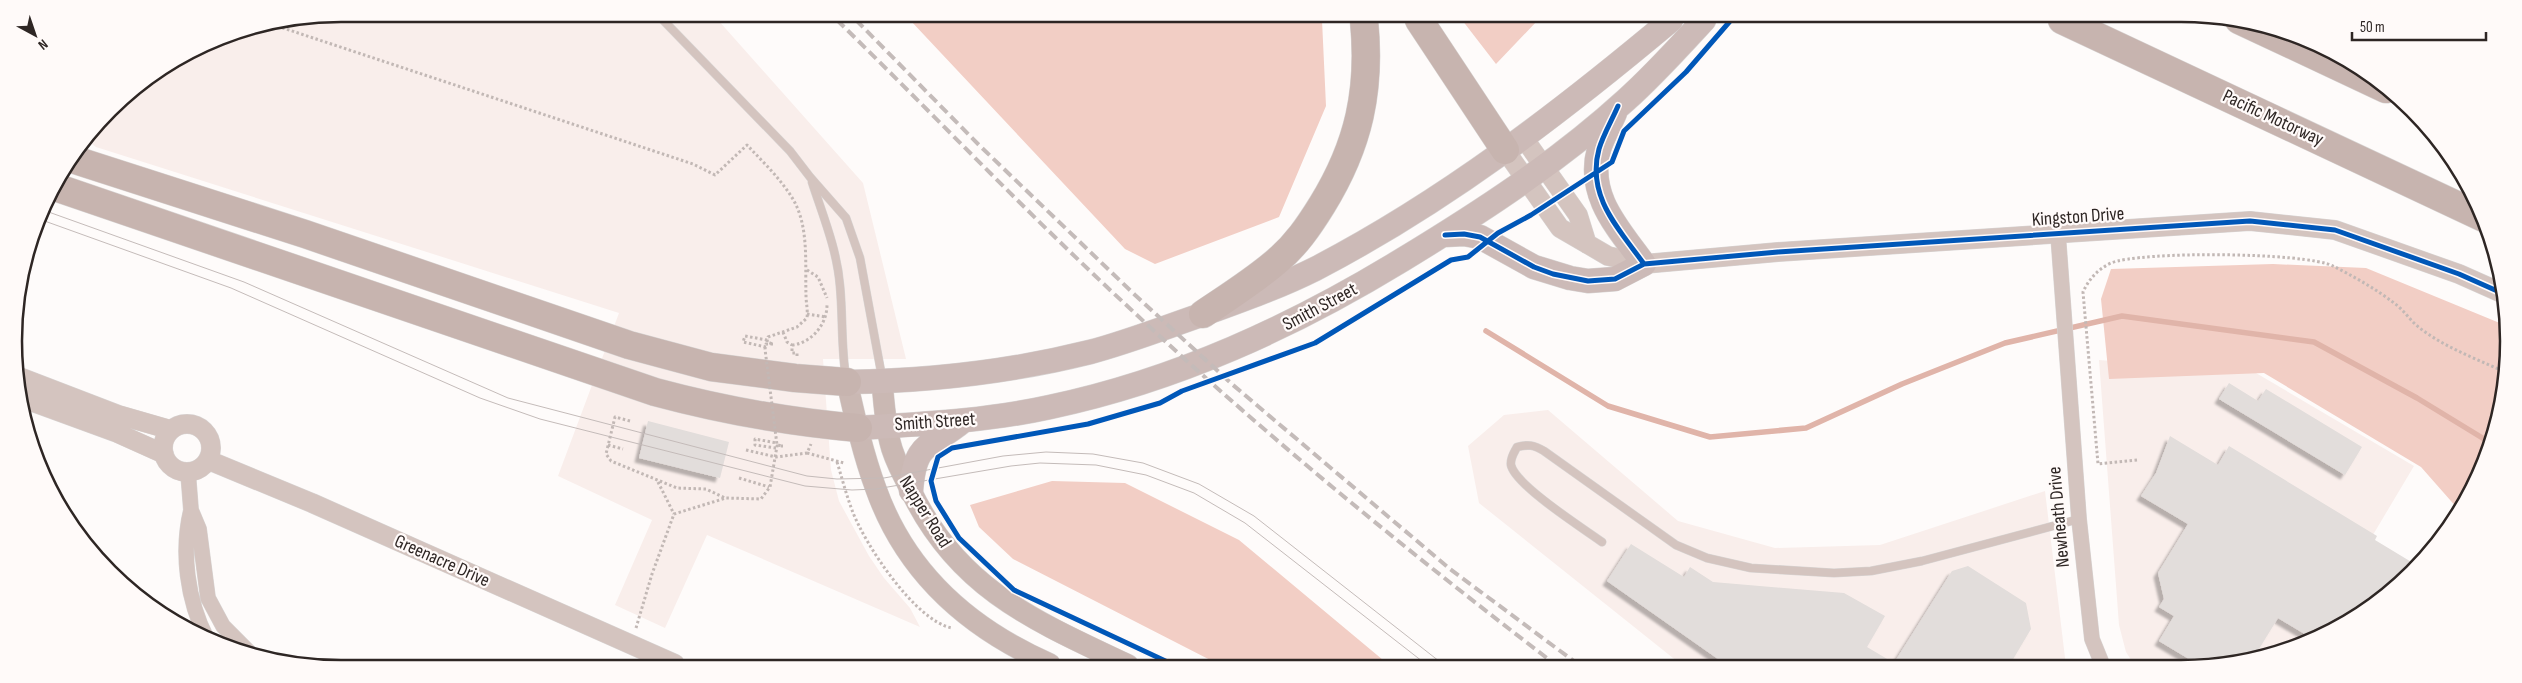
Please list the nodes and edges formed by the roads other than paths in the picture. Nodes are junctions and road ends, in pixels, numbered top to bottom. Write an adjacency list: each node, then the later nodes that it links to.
1 (665, 22): 13 (lane)
2 (1364, 22): 20 (highway)
3 (1421, 22): 10 (highway)
4 (1668, 22): 10 (main road, Smith Street)
5 (1702, 22): 9 (main road, Smith Street)
6 (2066, 22): 15 (highway, Pacific Motorway)
7 (2273, 36): 8 (highway)
8 (2357, 75)
9 (1618, 106): 12 (main road, Smith Street); 18 (main road)
10 (1514, 144): 12 (street, Kingston Drive); 20 (main road, Smith Street)
11 (78, 161): 22 (highway)
12 (1536, 174): 17 (main road, Smith Street); 18 (street, Kingston Drive)
13 (810, 177): 22 (lane); 23 (lane)
14 (61, 189): 27 (highway)
15 (2472, 212)
16 (2058, 234): 18 (street, Kingston Drive); 19 (street, Kingston Drive); 34 (street, Newheath Drive)
17 (1445, 235): 18 (main road); 25 (main road, Smith Street)
18 (1644, 264)
19 (2495, 290)
20 (1203, 314): 23 (main road, Smith Street)
21 (25, 379): 28 (street)
22 (847, 382): 23 (main road, Smith Street); 27 (main road, Napper Road)
23 (882, 382): 26 (main road, Napper Road)
24 (28, 400): 29 (street)
25 (963, 421): 26 (main road, Smith Street); 32 (main road)
26 (886, 426): 27 (main road, Smith Street); 32 (main road, Napper Road)
27 (858, 428): 39 (main road, Napper Road)
28 (171, 430): 29 (street); 30 (street)
29 (164, 454): 31 (street)
30 (208, 460): 31 (street); 38 (street, Greenacre Drive)
31 (188, 472): 33 (street)
32 (911, 491): 40 (main road, Napper Road)
33 (191, 510): 36 (street); 37 (street)
34 (2079, 519): 35 (lane); 41 (street, Newheath Drive)
35 (1602, 542)
36 (203, 629)
37 (241, 645)
38 (666, 660)
39 (1042, 660)
40 (1119, 660)
41 (2101, 660)

